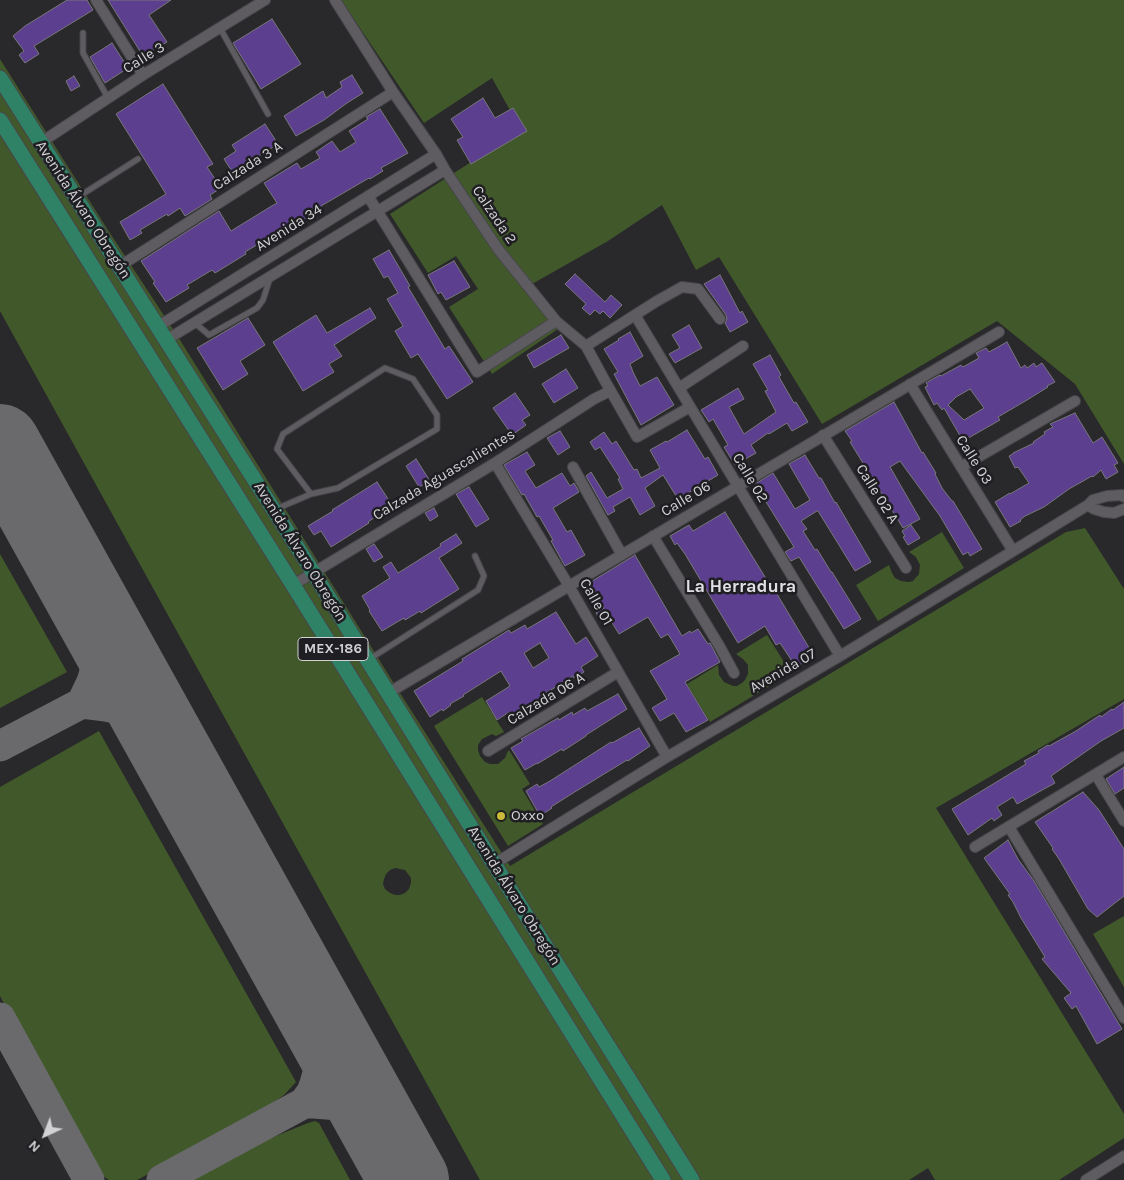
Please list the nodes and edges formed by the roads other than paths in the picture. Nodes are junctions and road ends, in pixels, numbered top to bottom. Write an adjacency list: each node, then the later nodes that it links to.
1 (97, 0): 6 (street)
2 (335, 0): 8 (street, Calzada 2)
3 (260, 1): 4 (street, Calle 3)
4 (220, 28): 6 (street, Calle 3); 10 (lane)
5 (83, 33): 9 (lane)
6 (143, 76): 9 (street, Calle 3)
7 (0, 78): 12 (main road, Avenida Álvaro Obregón / MEX-186)
8 (393, 92): 13 (street, Calzada 2); 21 (street, Calzada 3 A)
9 (108, 99): 12 (street, Calle 3)
10 (268, 114)
11 (0, 120): 17 (main road, Avenida Álvaro Obregón / MEX-186)
12 (40, 143): 15 (main road, Avenida Álvaro Obregón / MEX-186)
13 (436, 154): 16 (street, Calzada 2); 18 (street, Avenida 34)
14 (138, 159): 19 (lane)
15 (54, 166): 17 (main road); 19 (main road, Avenida Álvaro Obregón / MEX-186)
16 (445, 170): 20 (street, Avenida 34); 27 (street, Calzada 2)
17 (36, 178): 54 (main road, Avenida Álvaro Obregón / MEX-186)
18 (368, 196): 20 (street); 22 (street, Avenida 34)
19 (76, 199): 21 (main road, Avenida Álvaro Obregón / MEX-186)
20 (378, 211): 23 (street, Avenida 34); 27 (street)
21 (120, 266): 30 (main road, Avenida Álvaro Obregón / MEX-186)
22 (242, 275): 24 (street); 30 (street, Avenida 34)
23 (271, 276): 24 (street, Avenida 34); 28 (lane)
24 (250, 289): 28 (street, Avenida 34)
25 (635, 315): 26 (street); 31 (street); 34 (street, Calle 02)
26 (720, 319)
27 (556, 322): 31 (street, Calzada 2)
28 (194, 323): 30 (street, Avenida 34)
29 (999, 332): 33 (street, Calle 06)
30 (162, 334): 47 (main road, Avenida Álvaro Obregón / MEX-186)
31 (586, 346): 35 (street, Calzada 2)
32 (743, 346): 34 (street)
33 (910, 384): 38 (street, Calle 06); 41 (street, Calle 03)
34 (679, 388): 37 (street, Calle 02)
35 (610, 390): 37 (street, Calzada 2); 39 (street, Calzada Aguascalientes)
36 (1074, 400): 41 (street)
37 (690, 407): 42 (street, Calle 02)
38 (823, 435): 42 (street, Calle 06); 52 (street, Calle 02 A)
39 (495, 463): 53 (street, Calzada Aguascalientes); 55 (street, Calle 01)
40 (573, 467): 50 (street)
41 (961, 467): 49 (street, Calle 03)
42 (738, 486): 48 (street, Calle 06); 56 (street, Calle 02)
43 (312, 494): 43 (lane); 47 (lane)
44 (1124, 497): 45 (street, Avenida 07)
45 (1088, 505): 46 (street); 49 (street, Avenida 07)
46 (1124, 509)
47 (274, 510): 53 (main road, Avenida Álvaro Obregón / MEX-186)
48 (653, 536): 50 (street, Calle 06); 59 (street)
49 (1013, 551): 56 (street, Avenida 07)
50 (622, 554): 55 (street, Calle 06)
51 (475, 556): 57 (lane)
52 (906, 568)
53 (313, 572): 54 (street, Calzada Aguascalientes); 57 (main road, Avenida Álvaro Obregón / MEX-186)
54 (292, 585): 71 (main road, Avenida Álvaro Obregón / MEX-186)
55 (569, 586): 58 (street, Calle 01); 60 (street, Calle 06)
56 (840, 656): 62 (street, Avenida 07)
57 (368, 660): 60 (main road, Avenida Álvaro Obregón / MEX-186)
58 (618, 672): 61 (street, Calzada 06 A); 62 (street, Calle 01)
59 (734, 673)
60 (388, 693): 68 (main road, Avenida Álvaro Obregón / MEX-186)
61 (488, 751)
62 (667, 757): 68 (street, Avenida 07)
63 (1124, 757): 64 (street)
64 (1096, 775): 65 (street); 66 (street)
65 (1124, 821)
66 (1009, 827): 67 (street); 69 (street)
67 (975, 847)
68 (494, 864): 72 (main road, Avenida Álvaro Obregón / MEX-186)
69 (1124, 1018)
70 (1124, 1156): 73 (street)
71 (663, 1180)
72 (692, 1180)
73 (1086, 1180)

